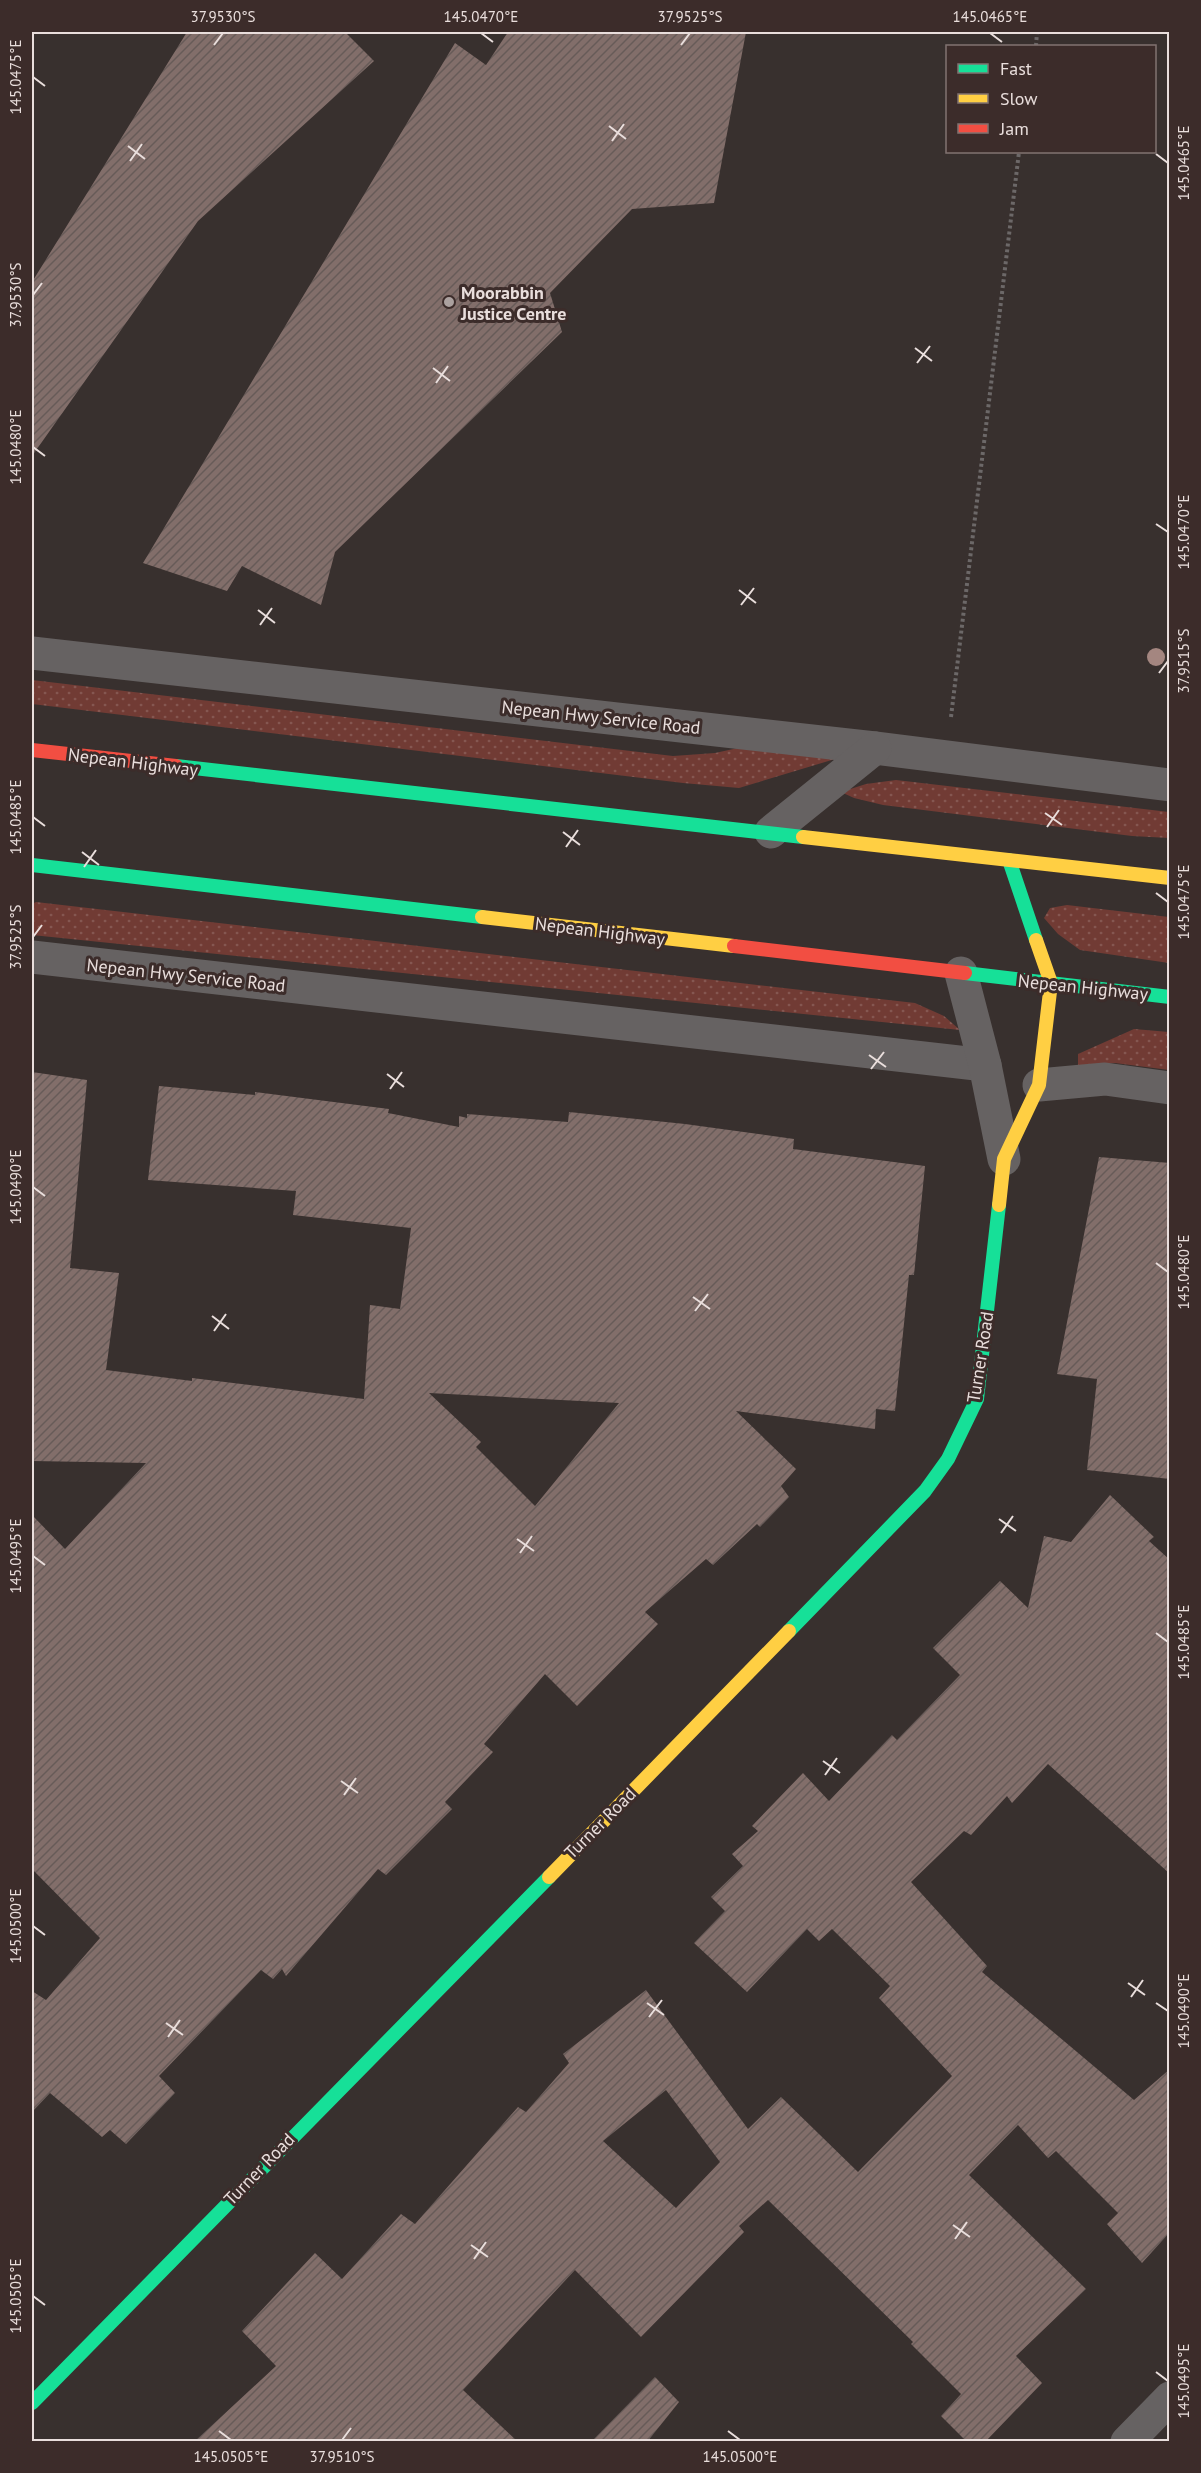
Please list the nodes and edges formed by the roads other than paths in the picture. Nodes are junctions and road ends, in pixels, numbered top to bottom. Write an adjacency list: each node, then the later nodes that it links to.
1 (32, 653): 2 (street, Nepean Hwy Service Road)
2 (875, 748): 4 (street, Nepean Hwy Service Road); 5 (street)
3 (32, 750): 5 (main road, Nepean Highway)
4 (1170, 785)
5 (771, 832): 6 (main road, Nepean Highway)
6 (1009, 860): 8 (main road, Nepean Highway); 11 (main road, Turner Road)
7 (32, 865): 10 (main road, Nepean Highway)
8 (1170, 878)
9 (32, 957): 13 (street, Nepean Hwy Service Road)
10 (962, 973): 11 (main road, Nepean Highway); 13 (street, Turner Road)
11 (1051, 983): 12 (main road, Nepean Highway); 14 (main road, Turner Road)
12 (1170, 997)
13 (985, 1065): 16 (street, Turner Road)
14 (1039, 1085): 15 (street); 16 (main road, Turner Road)
15 (1170, 1088)
16 (1004, 1159): 18 (main road, Turner Road)
17 (1170, 2398): 19 (street)
18 (32, 2403)
19 (1127, 2442)

